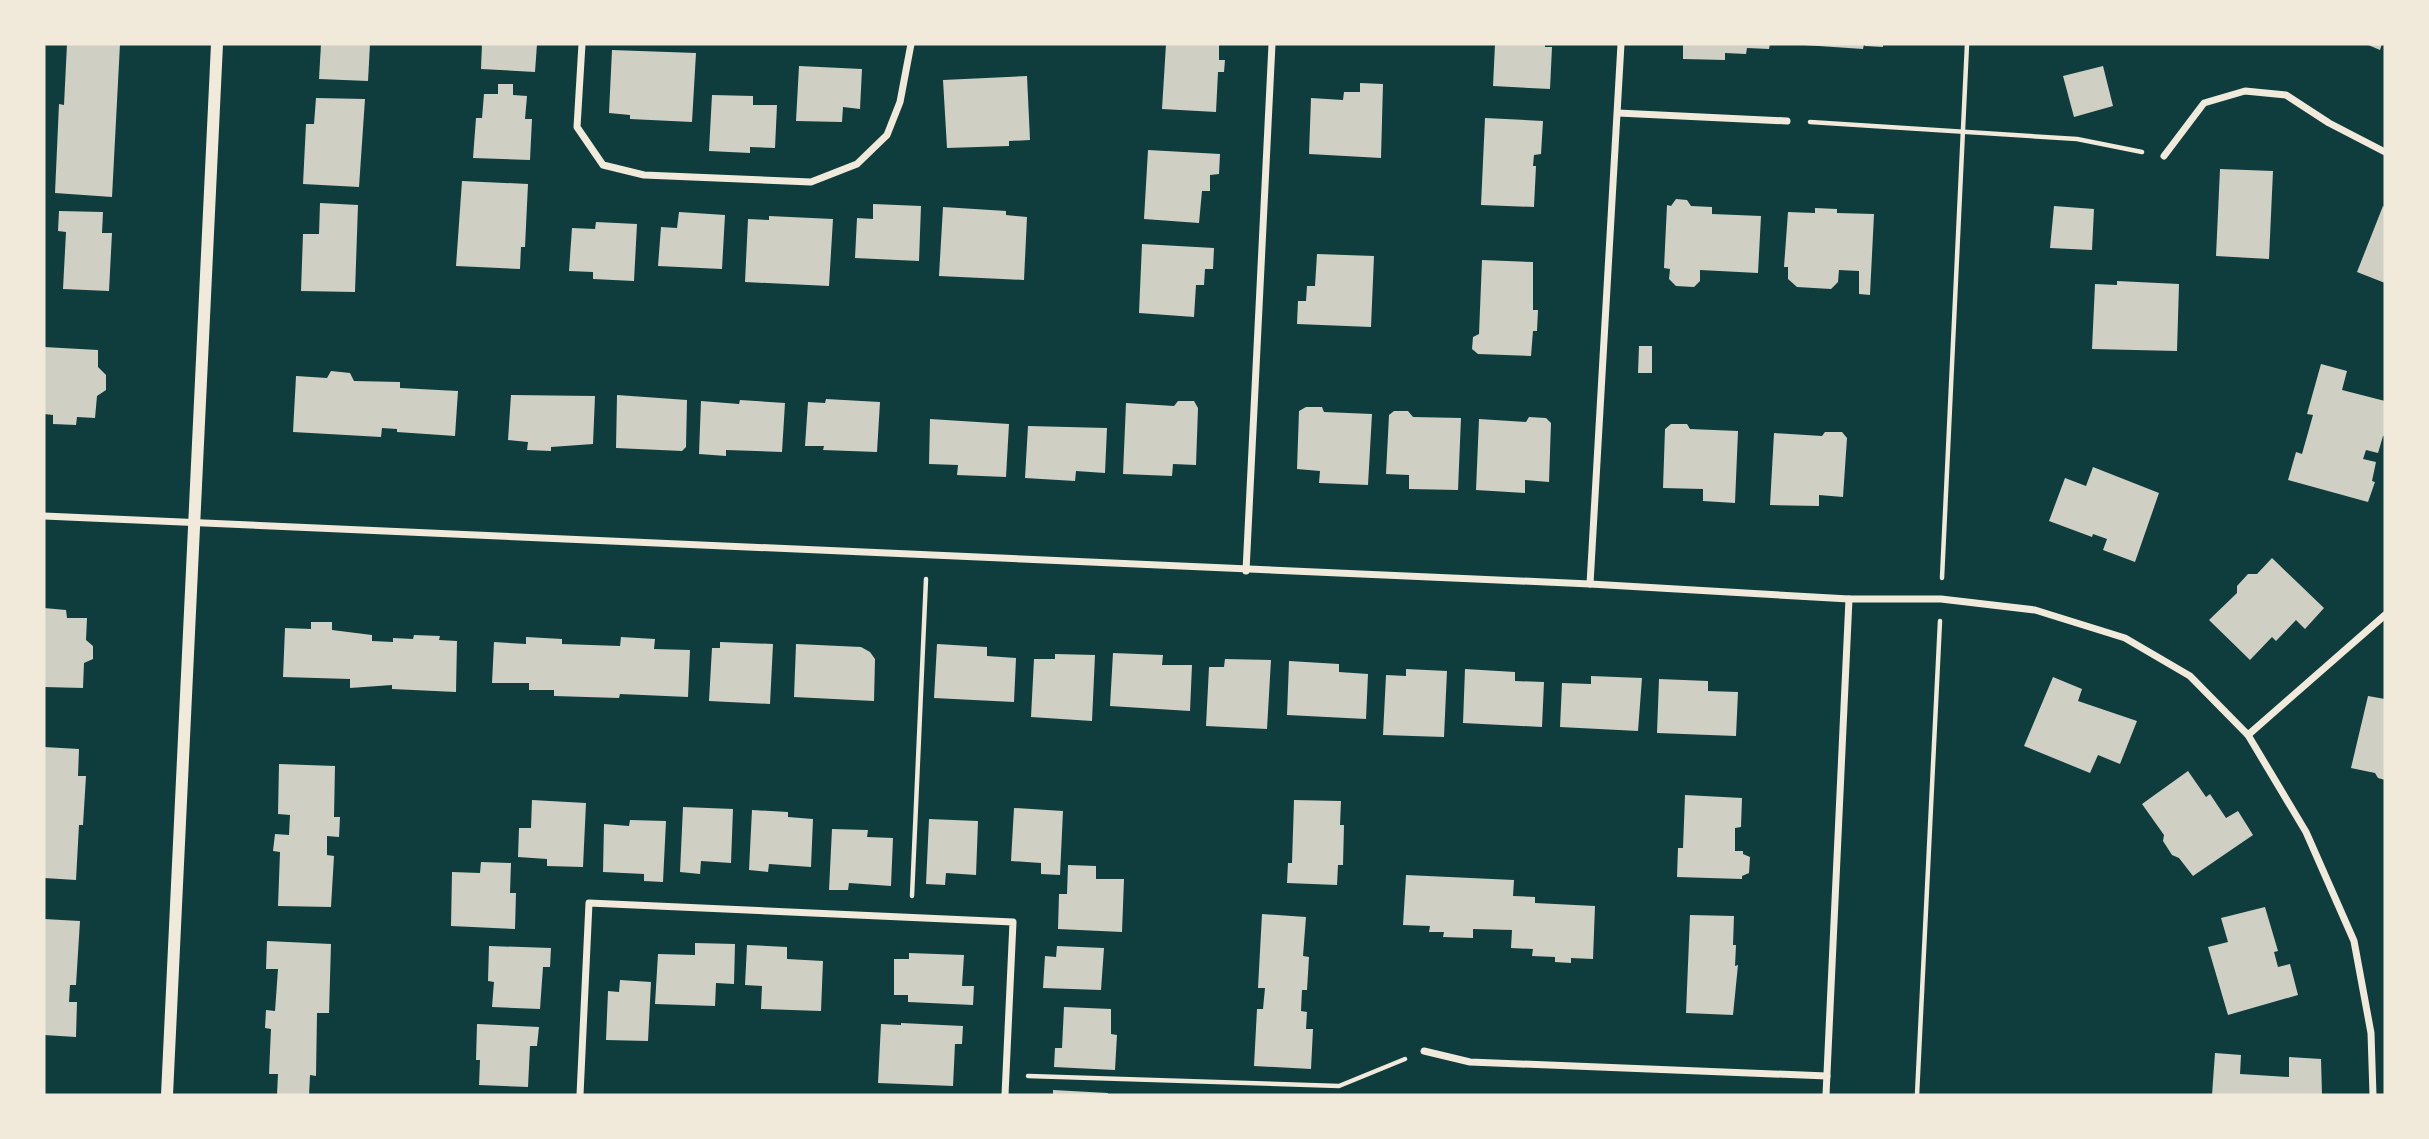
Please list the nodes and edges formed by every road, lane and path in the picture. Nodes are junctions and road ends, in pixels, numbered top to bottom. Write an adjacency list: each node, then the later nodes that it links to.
1 (217, 44): 13 (street)
2 (582, 44): 3 (street)
3 (911, 44)
4 (1272, 44): 15 (street)
5 (1621, 44): 7 (street)
6 (1967, 44): 9 (path)
7 (1618, 113): 8 (street); 16 (street)
8 (1787, 121): 9 (path)
9 (1962, 132): 11 (path); 18 (path)
10 (2385, 152): 11 (street)
11 (2164, 156)
12 (44, 516): 13 (street)
13 (194, 523): 14 (street); 25 (street)
14 (927, 556): 15 (street); 21 (path)
15 (1246, 571): 16 (street)
16 (1590, 584): 17 (street)
17 (1849, 599): 18 (street); 24 (street)
18 (1941, 599): 20 (street); 29 (path)
19 (2385, 615): 20 (street)
20 (2248, 735): 30 (street)
21 (911, 918): 23 (street); 26 (street)
22 (1424, 1051): 23 (path); 24 (street)
23 (1006, 1075): 27 (street)
24 (1827, 1076): 28 (street)
25 (167, 1095)
26 (580, 1095)
27 (1005, 1095)
28 (1826, 1095)
29 (1917, 1095)
30 (2373, 1095)

